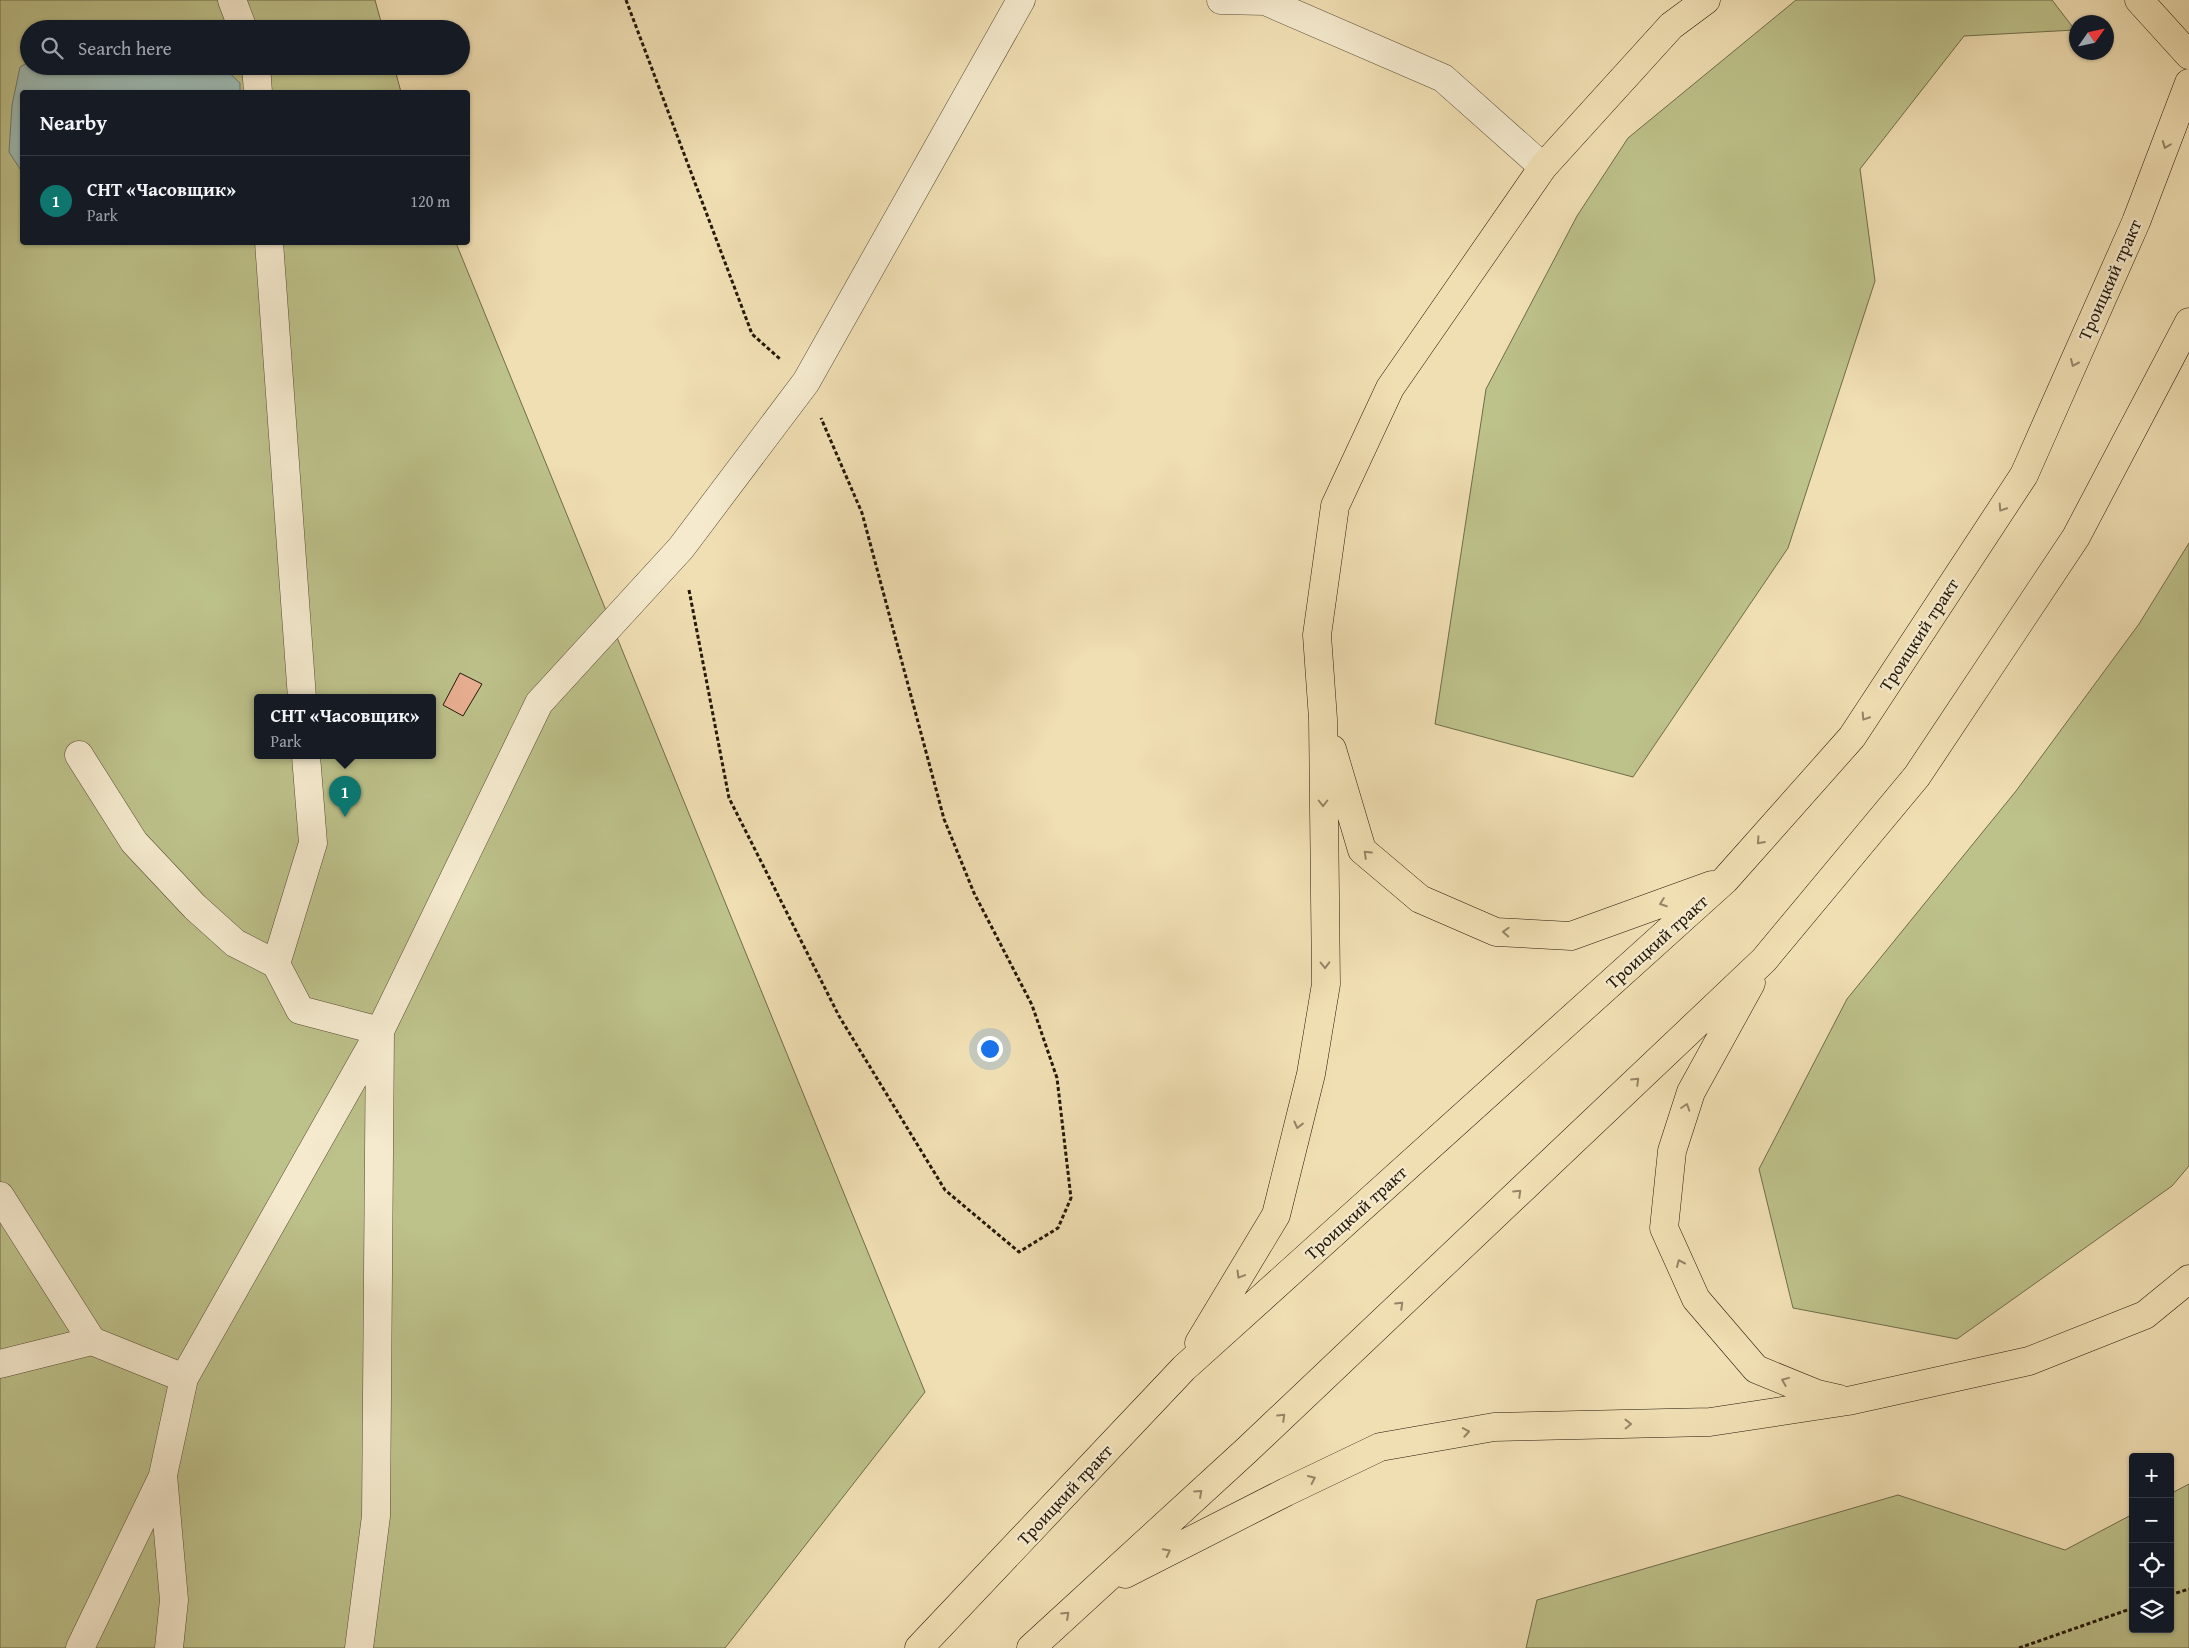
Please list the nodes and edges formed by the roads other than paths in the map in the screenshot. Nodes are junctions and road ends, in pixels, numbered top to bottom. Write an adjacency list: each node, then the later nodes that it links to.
1 (232, 0): 6 (street)
2 (1021, 0): 21 (street)
3 (1221, 0): 11 (street)
4 (1706, 0): 11 (main road)
5 (2139, 0): 7 (main road)
6 (240, 20)
7 (2189, 55)
8 (257, 75): 10 (street)
9 (2189, 83): 18 (main road, Троицкий тракт, one-way to 18)
10 (258, 90)
11 (1543, 167): 15 (main road)
12 (269, 245): 14 (street)
13 (2189, 322): 19 (main road)
14 (302, 694)
15 (1323, 719): 18 (main road, one-way to 15); 26 (main road, one-way to 26)
16 (79, 755): 20 (street)
17 (306, 759): 20 (street)
18 (1725, 880): 26 (main road, Троицкий тракт)
19 (1764, 960): 28 (main road, one-way to 19); 30 (main road, one-way to 19)
20 (276, 964): 21 (street)
21 (380, 1031): 27 (street); 33 (street)
22 (0, 1196): 24 (street)
23 (2189, 1279): 28 (main road)
24 (92, 1341): 25 (street); 27 (street)
25 (0, 1364)
26 (1184, 1368): 34 (main road, Троицкий тракт)
27 (184, 1378): 29 (street)
28 (1848, 1401): 30 (main road, one-way to 28)
29 (163, 1475): 31 (street); 32 (street)
30 (1092, 1590): 35 (main road, one-way to 30)
31 (80, 1648)
32 (169, 1648)
33 (359, 1648)
34 (919, 1648)
35 (1031, 1648)

